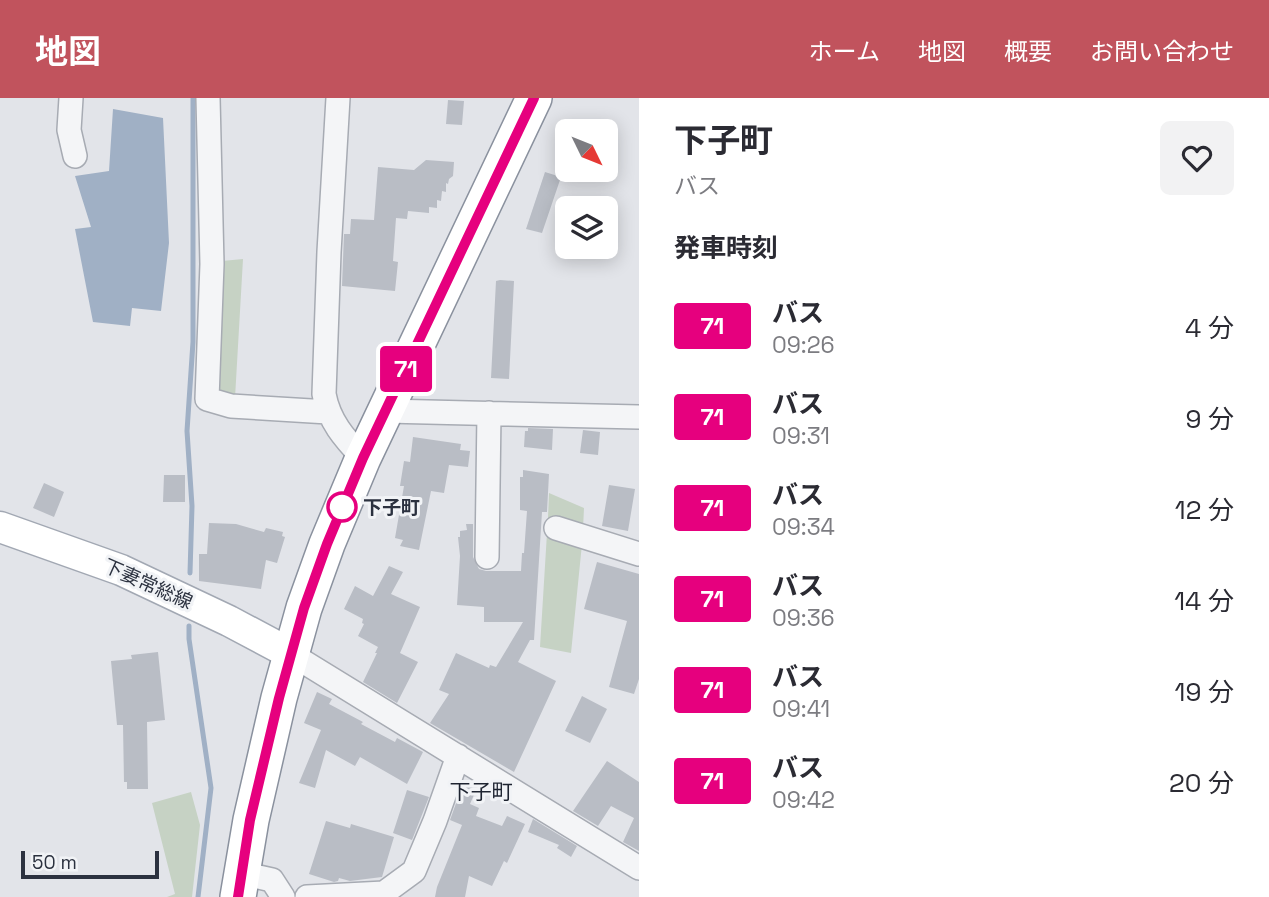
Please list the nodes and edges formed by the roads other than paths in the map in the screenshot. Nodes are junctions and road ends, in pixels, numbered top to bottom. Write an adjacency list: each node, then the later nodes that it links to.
1 (71, 98): 5 (street)
2 (208, 98): 7 (street)
3 (338, 98): 7 (street)
4 (534, 98): 6 (highway)
5 (75, 156)
6 (386, 411): 8 (street); 10 (highway)
7 (328, 412): 10 (street)
8 (489, 413): 9 (street); 14 (street)
9 (639, 417)
10 (363, 458): 15 (highway)
11 (0, 527): 15 (main road, 下妻常総線)
12 (556, 528): 13 (street)
13 (639, 554)
14 (487, 557)
15 (290, 654): 16 (street); 18 (highway)
16 (458, 756): 17 (street); 20 (street)
17 (639, 868)
18 (239, 885): 19 (street)
19 (283, 897)
20 (307, 897)

